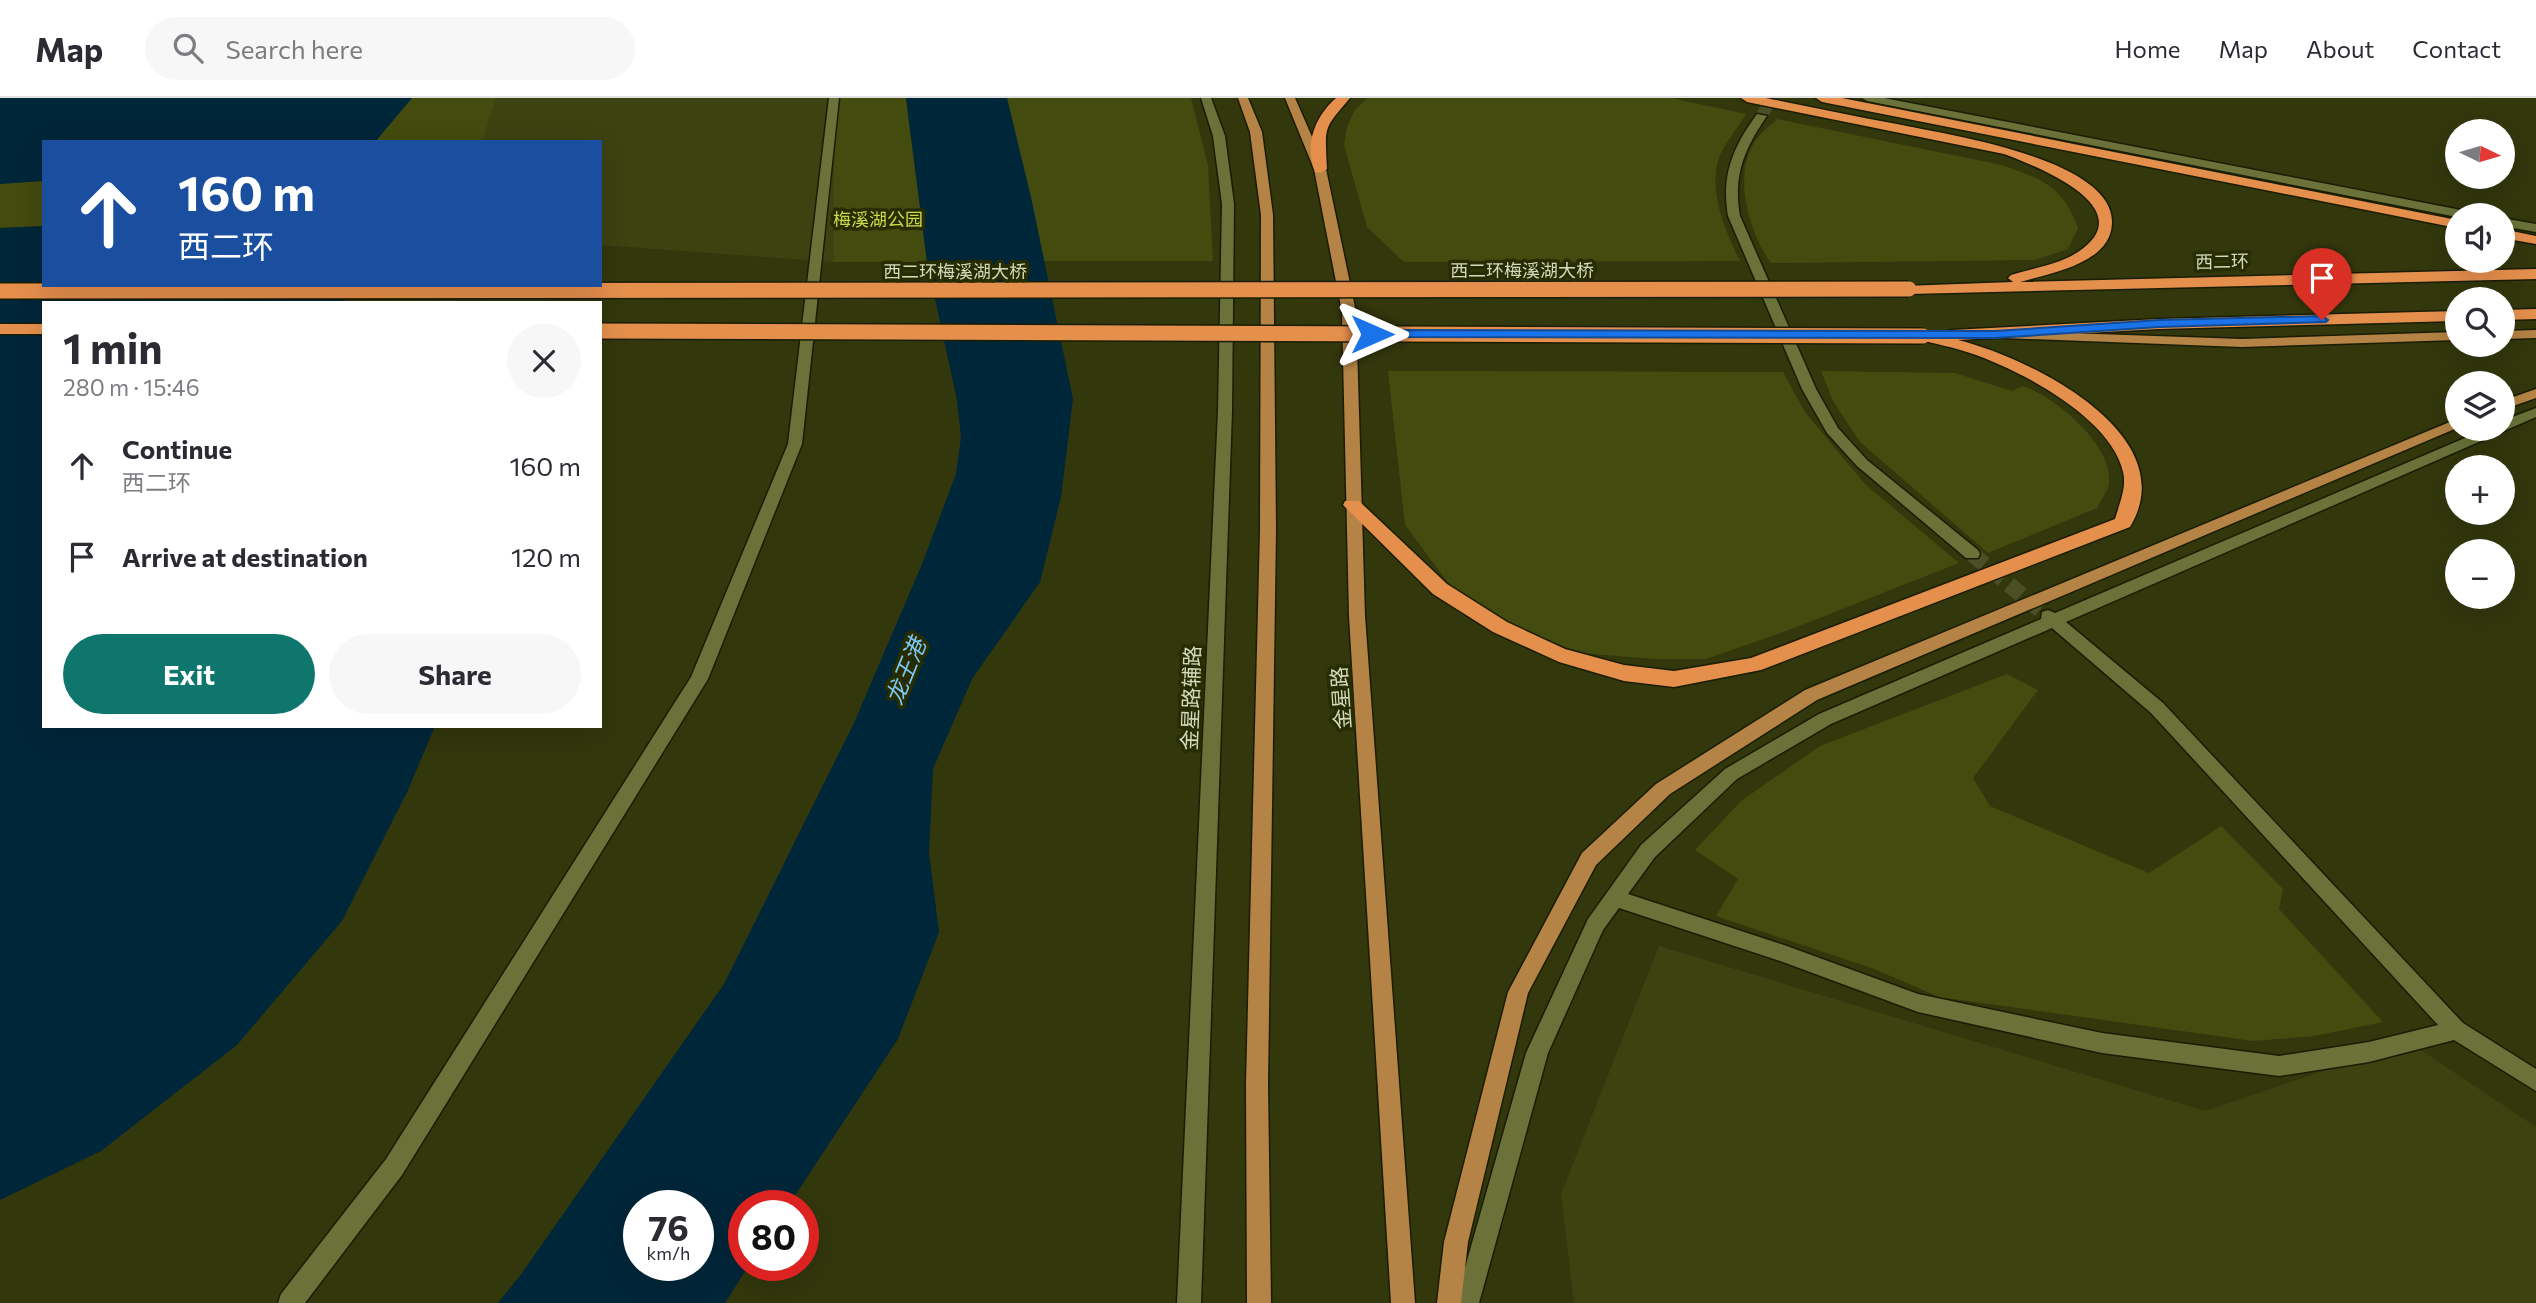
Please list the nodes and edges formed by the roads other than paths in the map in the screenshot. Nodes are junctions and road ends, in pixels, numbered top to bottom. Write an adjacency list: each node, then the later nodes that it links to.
1 (834, 98): 44 (street)
2 (1206, 98): 45 (street, 金星路辅路)
3 (1242, 98): 46 (main road)
4 (1290, 98): 10 (main road, 金星路)
5 (1344, 98): 10 (highway)
6 (1748, 98): 18 (highway)
7 (1822, 98): 12 (highway)
8 (1867, 98): 11 (street)
9 (1761, 116): 39 (street)
10 (1320, 169): 38 (main road, 金星路)
11 (2445, 211)
12 (2445, 222)
13 (2515, 224): 14 (street)
14 (2536, 228)
15 (2515, 236): 16 (highway)
16 (2536, 240)
17 (2535, 273): 18 (highway, 西二环)
18 (1990, 285): 19 (highway, 西二环)
19 (1909, 289): 20 (highway, 西二环梅溪湖大桥, bridge)
20 (0, 290)
21 (2536, 314): 22 (highway)
22 (2515, 315)
23 (2445, 316): 28 (highway)
24 (0, 328): 25 (highway)
25 (42, 329)
26 (602, 331): 30 (highway, bridge)
27 (2536, 334): 29 (main road)
28 (1995, 335): 30 (highway); 31 (main road)
29 (2515, 335)
30 (1923, 336): 38 (highway)
31 (2445, 336)
32 (2536, 393): 33 (main road)
33 (2515, 401)
34 (2536, 412): 35 (street)
35 (2515, 421)
36 (2445, 428): 48 (main road)
37 (2469, 441): 40 (street)
38 (1352, 505): 47 (main road, 金星路)
39 (1972, 554)
40 (2049, 618): 41 (street); 42 (street)
41 (1614, 898): 42 (street); 49 (street)
42 (2456, 1030): 43 (street)
43 (2536, 1081)
44 (290, 1303)
45 (1189, 1303)
46 (1259, 1303)
47 (1403, 1303)
48 (1449, 1303)
49 (1467, 1303)

